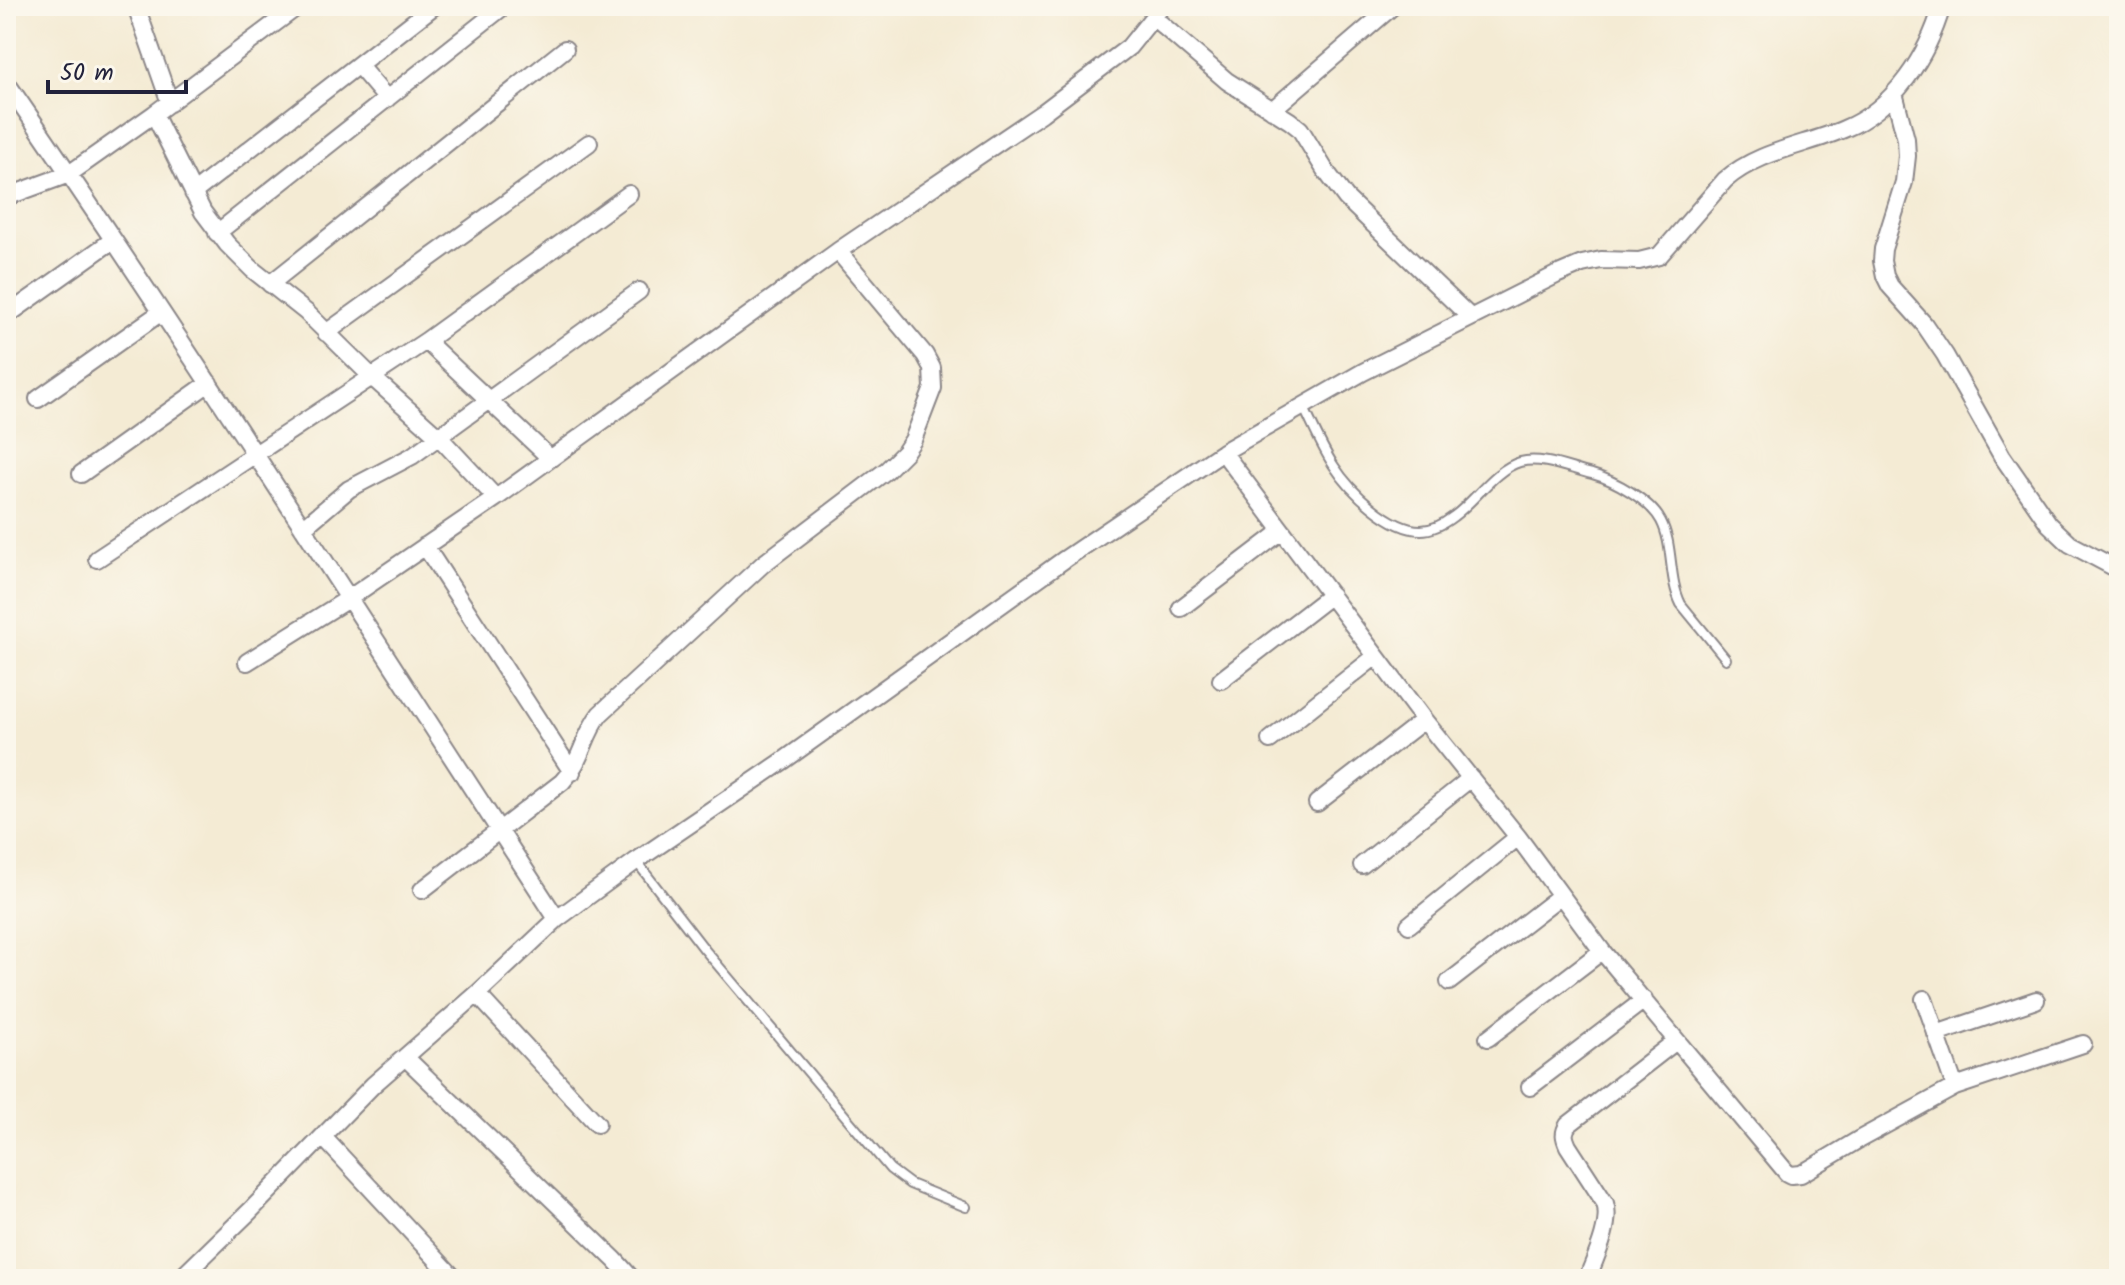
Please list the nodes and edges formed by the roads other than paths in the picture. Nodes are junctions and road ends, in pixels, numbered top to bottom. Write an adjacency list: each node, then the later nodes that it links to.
1 (136, 6): 13 (street)
2 (298, 6): 13 (street)
3 (434, 6): 9 (street)
4 (504, 6): 12 (street)
5 (1393, 6): 14 (street)
6 (1942, 6): 11 (street)
7 (1158, 12): 14 (street); 23 (street)
8 (565, 49): 24 (street)
9 (358, 65): 12 (street); 18 (street)
10 (6, 82): 17 (street)
11 (1894, 93): 28 (street); 46 (street)
12 (387, 99): 21 (street)
13 (170, 103): 15 (street)
14 (1272, 110): 28 (street)
15 (154, 114): 17 (street); 18 (street)
16 (589, 143): 29 (street)
17 (69, 174): 20 (street); 22 (street)
18 (193, 193): 21 (street)
19 (629, 194): 30 (street)
20 (6, 197)
21 (217, 233): 24 (street)
22 (113, 240): 26 (street); 27 (street)
23 (838, 251): 39 (street); 56 (street)
24 (270, 284): 29 (street)
25 (639, 291): 34 (street)
26 (160, 313): 32 (street); 33 (street)
27 (6, 316)
28 (1470, 317): 35 (street)
29 (326, 333): 31 (street)
30 (426, 341): 31 (street); 34 (street)
31 (372, 377): 36 (street); 38 (street)
32 (209, 383): 38 (street); 40 (street)
33 (38, 399)
34 (489, 400): 36 (street); 39 (street)
35 (1303, 406): 37 (street); 51 (lane)
36 (439, 437): 41 (street); 42 (street)
37 (1223, 452): 43 (street); 61 (street)
38 (256, 453): 42 (street); 45 (street)
39 (550, 458): 41 (street)
40 (81, 474)
41 (496, 498): 44 (street)
42 (303, 528): 48 (street)
43 (1282, 531): 47 (street); 49 (street)
44 (425, 546): 48 (street); 56 (street)
45 (97, 559)
46 (2119, 570)
47 (1331, 595): 50 (street); 53 (street)
48 (348, 599): 52 (street); 59 (street)
49 (1181, 608)
50 (1376, 656): 54 (street); 55 (street)
51 (1726, 659)
52 (247, 662)
53 (1221, 680)
54 (1424, 720): 57 (street); 58 (street)
55 (1270, 740)
56 (572, 772): 59 (street)
57 (1471, 778): 60 (street); 62 (street)
58 (1317, 803)
59 (500, 831): 63 (street); 65 (street)
60 (1518, 837): 64 (street); 66 (street)
61 (636, 861): 65 (street); 82 (lane)
62 (1362, 865)
63 (422, 890)
64 (1560, 896): 67 (street); 68 (street)
65 (557, 919): 69 (street)
66 (1409, 925)
67 (1602, 951): 71 (street); 74 (street)
68 (1449, 982)
69 (477, 994): 77 (street); 80 (street)
70 (1924, 999): 73 (street)
71 (1644, 1000): 75 (street); 78 (street)
72 (2036, 1000): 73 (street)
73 (1936, 1034): 79 (street)
74 (1488, 1038)
75 (1676, 1041): 79 (street); 86 (street)
76 (2083, 1044): 79 (street)
77 (405, 1057): 81 (street); 85 (street)
78 (1530, 1087)
79 (1955, 1087)
80 (597, 1124)
81 (323, 1137): 83 (street); 84 (street)
82 (966, 1207)
83 (180, 1279)
84 (455, 1279)
85 (632, 1279)
86 (1587, 1279)

